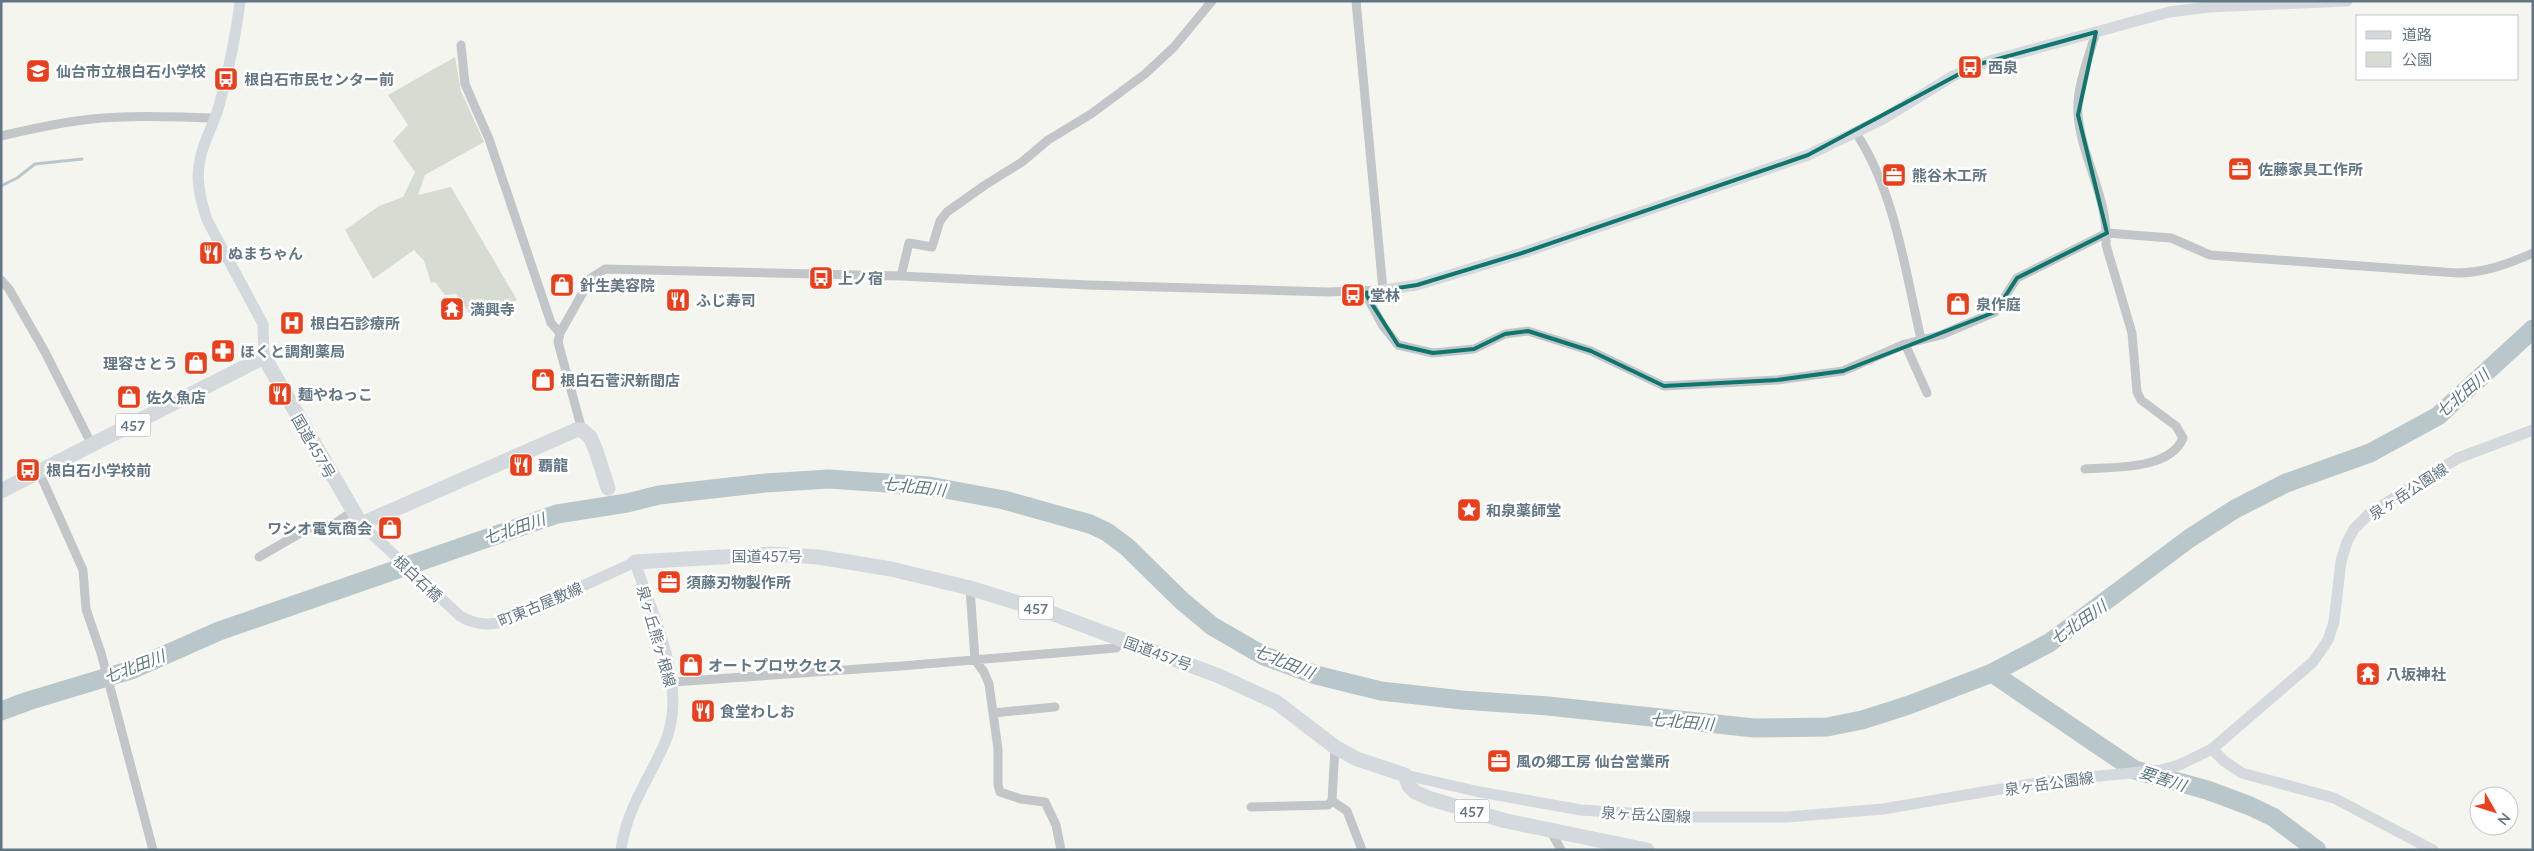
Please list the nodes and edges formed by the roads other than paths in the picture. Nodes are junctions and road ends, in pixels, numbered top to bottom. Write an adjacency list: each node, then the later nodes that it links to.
1 (240, 1): 7 (street)
2 (1212, 1): 12 (street)
3 (1356, 1): 14 (street)
4 (2347, 1): 5 (street)
5 (2096, 32): 8 (street); 10 (street)
6 (461, 45): 16 (street)
7 (215, 118): 9 (street); 19 (street)
8 (1856, 133): 14 (street); 17 (street)
9 (1, 136)
10 (2107, 233): 11 (street); 17 (street); 24 (street)
11 (2533, 252)
12 (901, 276): 15 (street); 16 (street)
13 (1, 280): 23 (street)
14 (1383, 290): 15 (street)
15 (1365, 293): 18 (street)
16 (560, 333): 21 (street)
17 (1921, 339): 18 (street)
18 (1905, 344): 20 (street)
19 (264, 357): 23 (highway, 457); 28 (highway, 国道457号)
20 (1927, 393)
21 (582, 430): 26 (highway); 28 (highway)
22 (2533, 430): 39 (street, 泉ヶ岳公園線)
23 (92, 445): 25 (highway, 457)
24 (2085, 469)
25 (38, 472): 27 (highway, 457); 44 (street)
26 (608, 488)
27 (1, 491)
28 (356, 518): 29 (street); 32 (street, 根白石橋)
29 (259, 557)
30 (635, 562): 31 (highway, 国道457号 / 457); 32 (street, 町東古屋敷線); 35 (street, 泉ヶ丘熊ヶ根線)
31 (970, 588): 33 (highway, 国道457号 / 457); 34 (street)
32 (446, 604)
33 (1125, 641): 34 (street); 38 (highway, 国道457号 / 457)
34 (975, 660): 35 (street); 37 (street)
35 (673, 682): 45 (street, 泉ヶ丘熊ヶ根線)
36 (1054, 707): 37 (street)
37 (993, 712): 46 (street)
38 (1335, 746): 40 (highway, 国道457号 / 457); 41 (street)
39 (2212, 749): 40 (street, 泉ヶ岳公園線); 50 (street)
40 (1405, 775): 43 (highway, 457)
41 (1332, 800): 42 (street); 47 (street)
42 (1251, 807)
43 (1550, 830): 48 (street); 49 (highway, 457)
44 (153, 850)
45 (621, 850)
46 (1062, 850)
47 (1362, 850)
48 (1561, 850)
49 (1647, 850)
50 (2432, 850)

